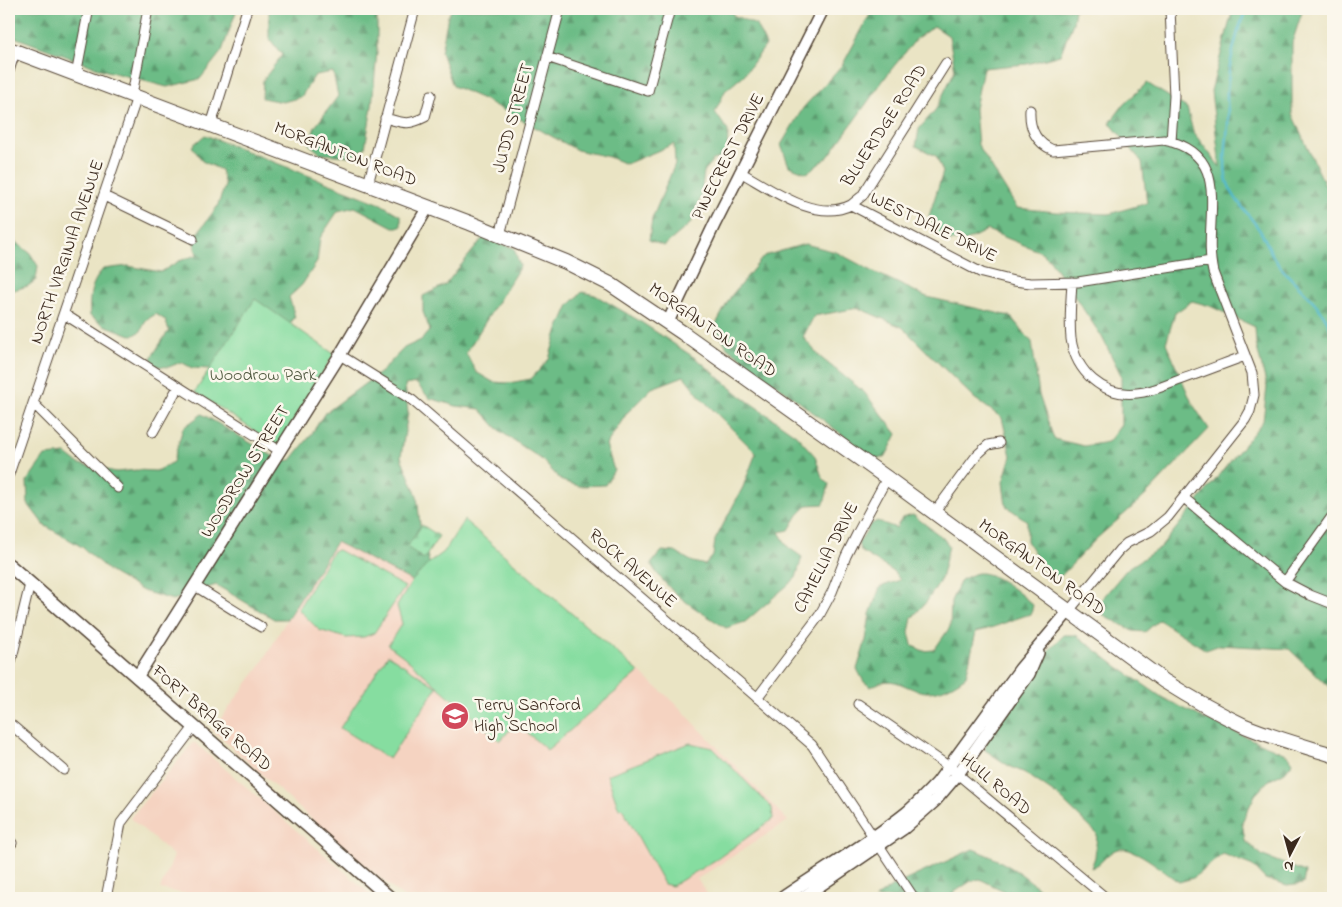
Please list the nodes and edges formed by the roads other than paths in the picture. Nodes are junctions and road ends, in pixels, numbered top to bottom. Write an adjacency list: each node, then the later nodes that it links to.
1 (148, 9): 15 (street, NORTH VIRGINIA AVENUE)
2 (247, 9): 18 (street)
3 (414, 9): 17 (street)
4 (560, 9): 10 (street, JUDD STREET)
5 (670, 9): 10 (street)
6 (1170, 9): 19 (street)
7 (818, 10): 20 (street, PINECREST DRIVE)
8 (88, 13): 13 (street)
9 (12, 51): 12 (street); 13 (main road, MORGANTON ROAD)
10 (547, 57): 25 (street, JUDD STREET)
11 (946, 64): 23 (street, BLUERIDGE ROAD)
12 (9, 71)
13 (76, 75): 15 (main road, MORGANTON ROAD)
14 (431, 95): 17 (street)
15 (135, 96): 18 (main road, MORGANTON ROAD); 22 (street, NORTH VIRGINIA AVENUE)
16 (1030, 110): 19 (street)
17 (385, 118): 21 (street)
18 (211, 125): 21 (main road, MORGANTON ROAD)
19 (1171, 142): 27 (street)
20 (740, 172): 23 (street, WESTDALE DRIVE); 30 (street, PINECREST DRIVE)
21 (368, 184): 24 (main road, MORGANTON ROAD)
22 (104, 196): 26 (street); 29 (street, NORTH VIRGINIA AVENUE)
23 (850, 205): 28 (street, WESTDALE DRIVE)
24 (428, 206): 25 (main road, MORGANTON ROAD); 31 (street, WOODROW STREET)
25 (500, 235): 30 (main road, MORGANTON ROAD)
26 (193, 239)
27 (1210, 261): 28 (street, WESTDALE DRIVE); 32 (street)
28 (1072, 282): 32 (street)
29 (64, 314): 33 (street); 34 (street, NORTH VIRGINIA AVENUE)
30 (668, 322): 39 (main road, MORGANTON ROAD)
31 (340, 355): 37 (street, WOODROW STREET); 54 (street, ROCK AVENUE)
32 (1245, 356): 41 (street)
33 (178, 387): 35 (street); 37 (street)
34 (33, 403): 38 (street, NORTH VIRGINIA AVENUE); 40 (street)
35 (153, 432)
36 (999, 443): 42 (street)
37 (280, 451): 47 (street, WOODROW STREET)
38 (9, 474)
39 (887, 478): 42 (main road, MORGANTON ROAD); 54 (street, CAMELLIA DRIVE)
40 (118, 488)
41 (1184, 498): 45 (street); 49 (street)
42 (934, 513): 49 (main road, MORGANTON ROAD)
43 (1333, 515): 45 (street)
44 (9, 565): 46 (main road, FORT BRAGG ROAD)
45 (1285, 582): 48 (street)
46 (30, 584): 52 (street); 53 (main road, FORT BRAGG ROAD)
47 (194, 586): 50 (street); 53 (street, WOODROW STREET)
48 (1333, 604)
49 (1068, 612): 51 (street); 58 (main road, MORGANTON ROAD)
50 (261, 628)
51 (1041, 646): 59 (street); 61 (street)
52 (9, 670)
53 (137, 677): 57 (main road, FORT BRAGG ROAD)
54 (757, 698): 62 (street, ROCK AVENUE)
55 (858, 704): 59 (street, HULL ROAD)
56 (9, 723): 60 (street)
57 (194, 727): 63 (street); 64 (main road, FORT BRAGG ROAD)
58 (1333, 755)
59 (948, 766): 61 (street, HULL ROAD); 62 (street)
60 (64, 770)
61 (958, 774): 62 (street); 68 (street, HULL ROAD)
62 (876, 841): 65 (street); 66 (street); 67 (street, ROCK AVENUE)
63 (106, 898)
64 (390, 898)
65 (782, 898)
66 (802, 898)
67 (914, 898)
68 (1106, 898)

